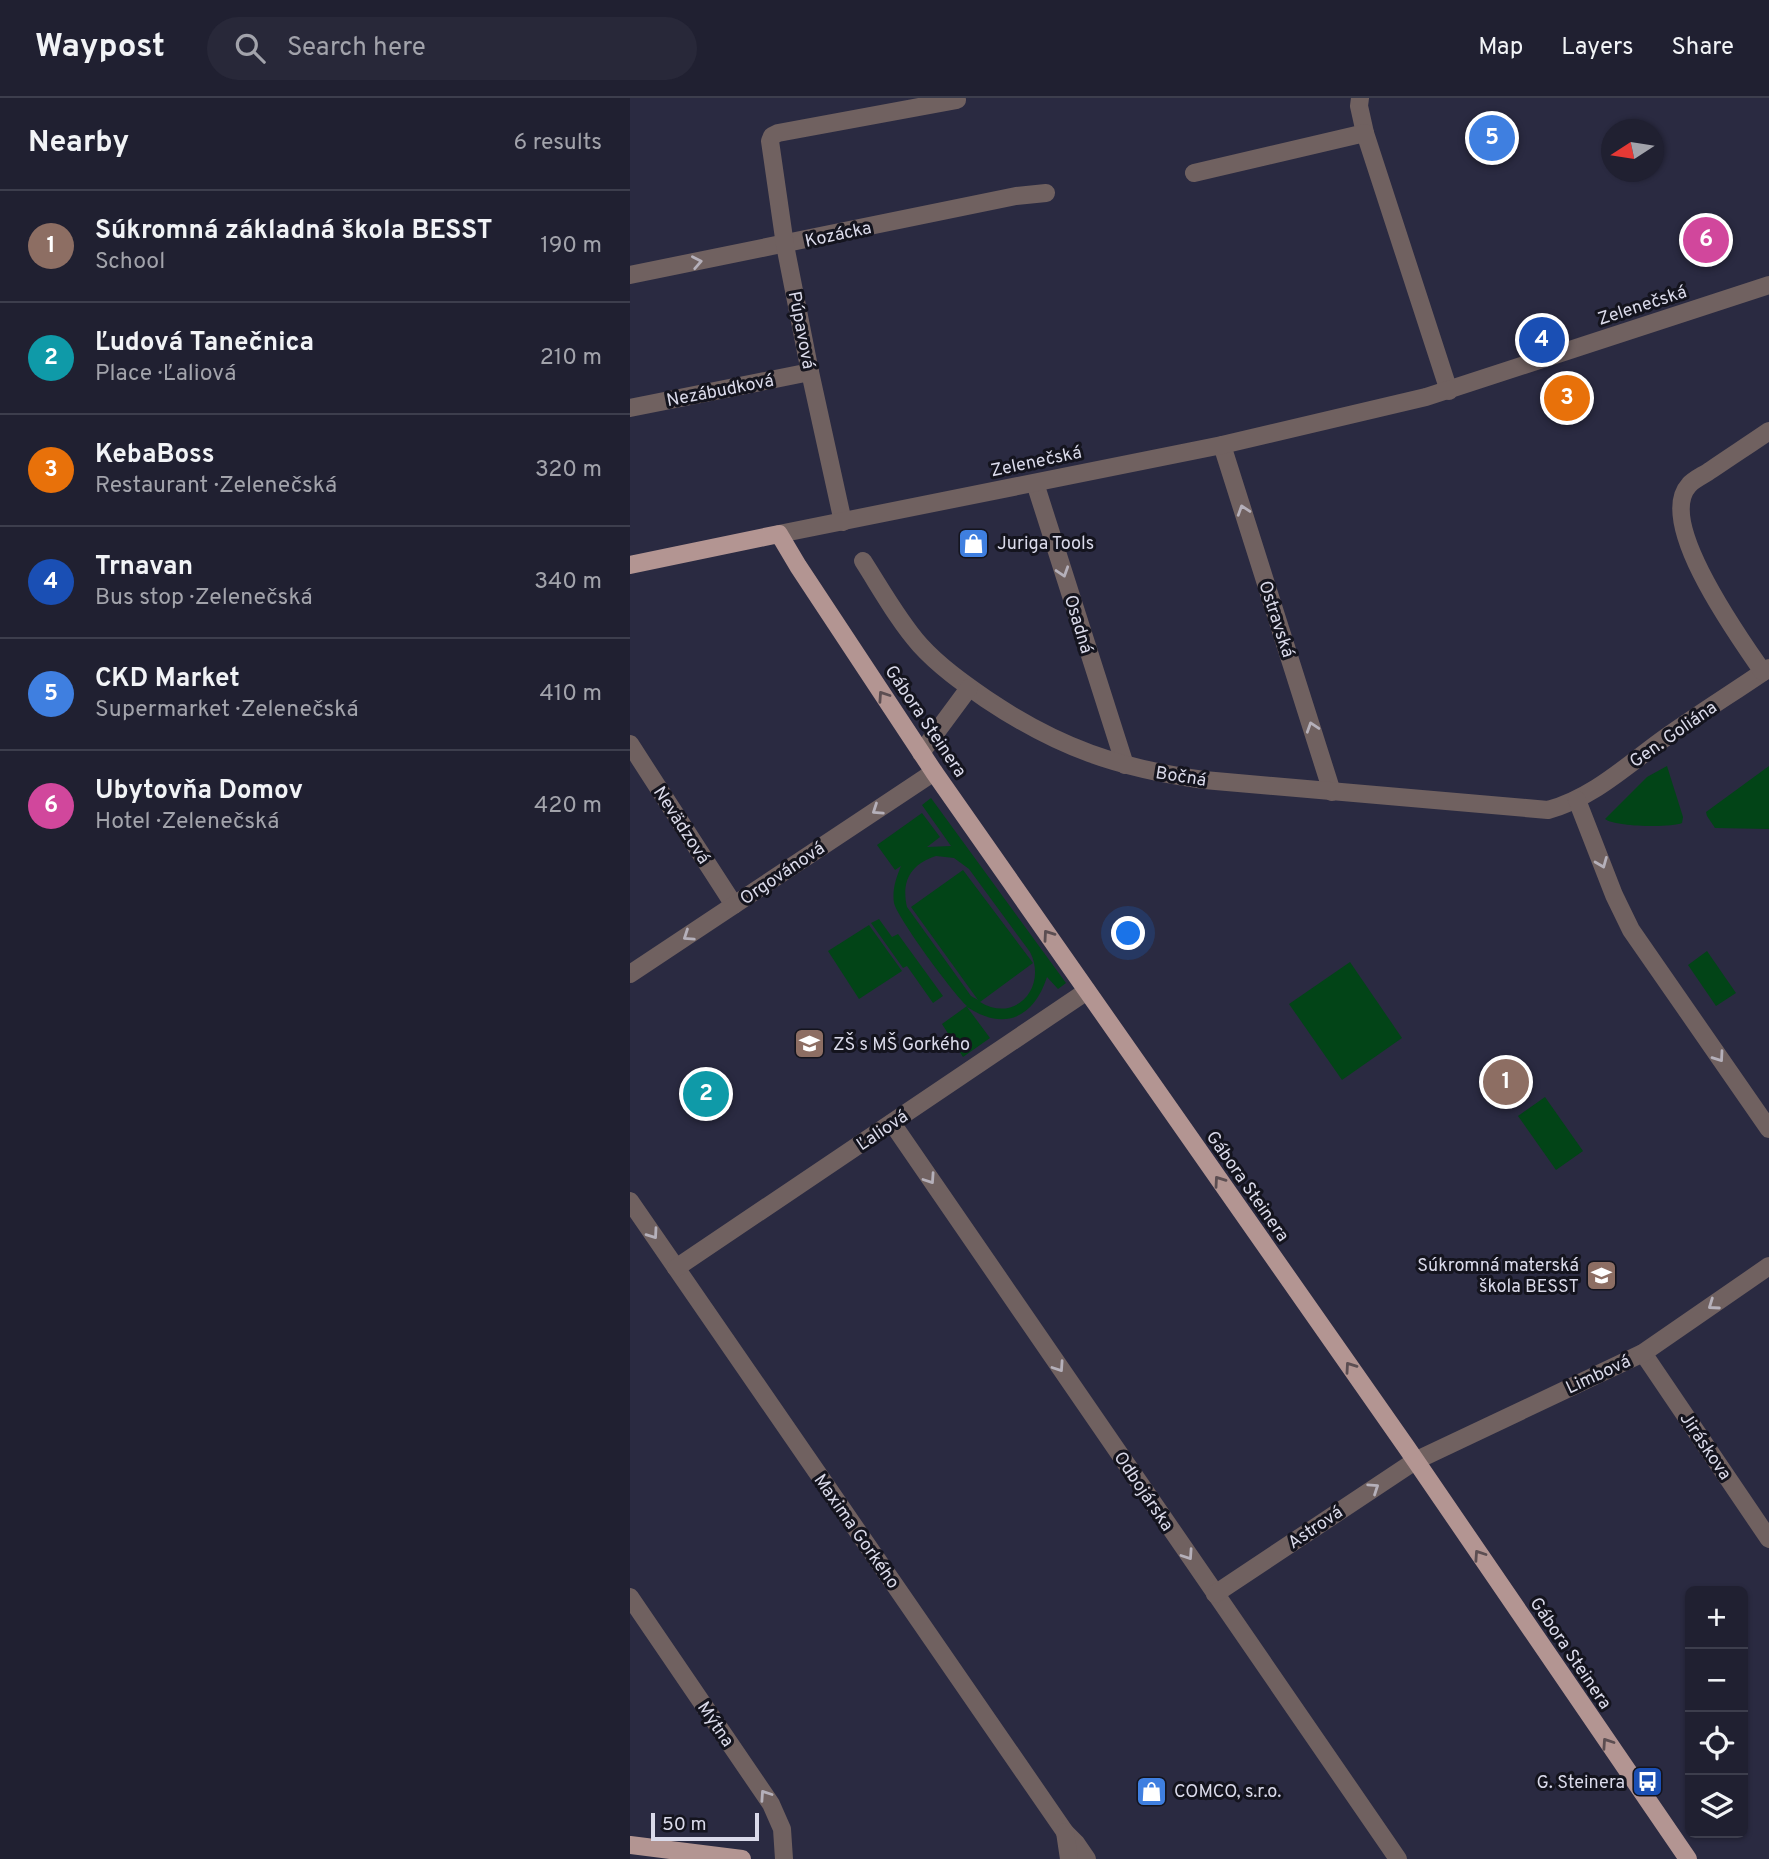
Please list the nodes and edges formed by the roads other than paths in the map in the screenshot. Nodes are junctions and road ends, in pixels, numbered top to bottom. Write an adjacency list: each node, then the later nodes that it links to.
1 (1360, 98): 3 (street)
2 (957, 100): 6 (street, Púpavová)
3 (1365, 133): 4 (street); 10 (street)
4 (1195, 173)
5 (1046, 193): 6 (street, Kozácka)
6 (785, 245): 7 (street, Kozácka, one-way to 6); 9 (street, Púpavová)
7 (630, 275)
8 (1769, 285): 10 (street, Zelenečská)
9 (810, 372): 11 (street, Nezábudková); 15 (street, Púpavová)
10 (1448, 391): 13 (street, Zelenečská)
11 (630, 408)
12 (1769, 431): 19 (street)
13 (1222, 445): 14 (street, Zelenečská); 25 (street, Ostravská, one-way to 13)
14 (1035, 483): 15 (street, Zelenečská); 23 (street, Osadná, one-way to 23)
15 (843, 522): 16 (street, Zelenečská)
16 (779, 534): 18 (main road, Zelenečská); 22 (main road, Gábora Steinera, one-way to 16)
17 (863, 561): 20 (street, Bočná)
18 (630, 565)
19 (1766, 670): 26 (street, Gen. Goliána)
20 (969, 688): 22 (street); 23 (street, Bočná)
21 (630, 744): 27 (street, Nevädzová)
22 (921, 753): 24 (main road, Gábora Steinera)
23 (1125, 765): 25 (street, Bočná)
24 (934, 772): 27 (street, Orgovánová, one-way to 27); 29 (main road, Gábora Steinera, one-way to 24)
25 (1332, 792): 26 (street, Bočná)
26 (1577, 800): 31 (street, one-way to 31)
27 (734, 905): 28 (street, Orgovánová, one-way to 28)
28 (630, 974)
29 (1087, 992): 30 (street, Ľaliová); 36 (main road, Gábora Steinera, one-way to 29)
30 (892, 1123): 34 (street, Ľaliová); 38 (street, Odbojárska, one-way to 38)
31 (1769, 1129)
32 (630, 1200): 34 (street, Maxima Gorkého, one-way to 34)
33 (1769, 1266): 35 (street, Limbová, one-way to 35)
34 (676, 1268): 40 (street, Maxima Gorkého)
35 (1643, 1353): 36 (street, Limbová); 37 (street, Jiráskova)
36 (1415, 1461): 38 (street, Astrová, one-way to 36); 47 (main road, Gábora Steinera, one-way to 36)
37 (1769, 1539)
38 (1215, 1594): 46 (street, Odbojárska)
39 (630, 1597): 44 (street, Mýtna, one-way to 39)
40 (1065, 1832): 42 (street); 45 (street, Maxima Gorkého)
41 (630, 1845): 43 (main road)
42 (1065, 1856)
43 (741, 1859)
44 (784, 1859)
45 (1087, 1859)
46 (1398, 1859)
47 (1688, 1859)

